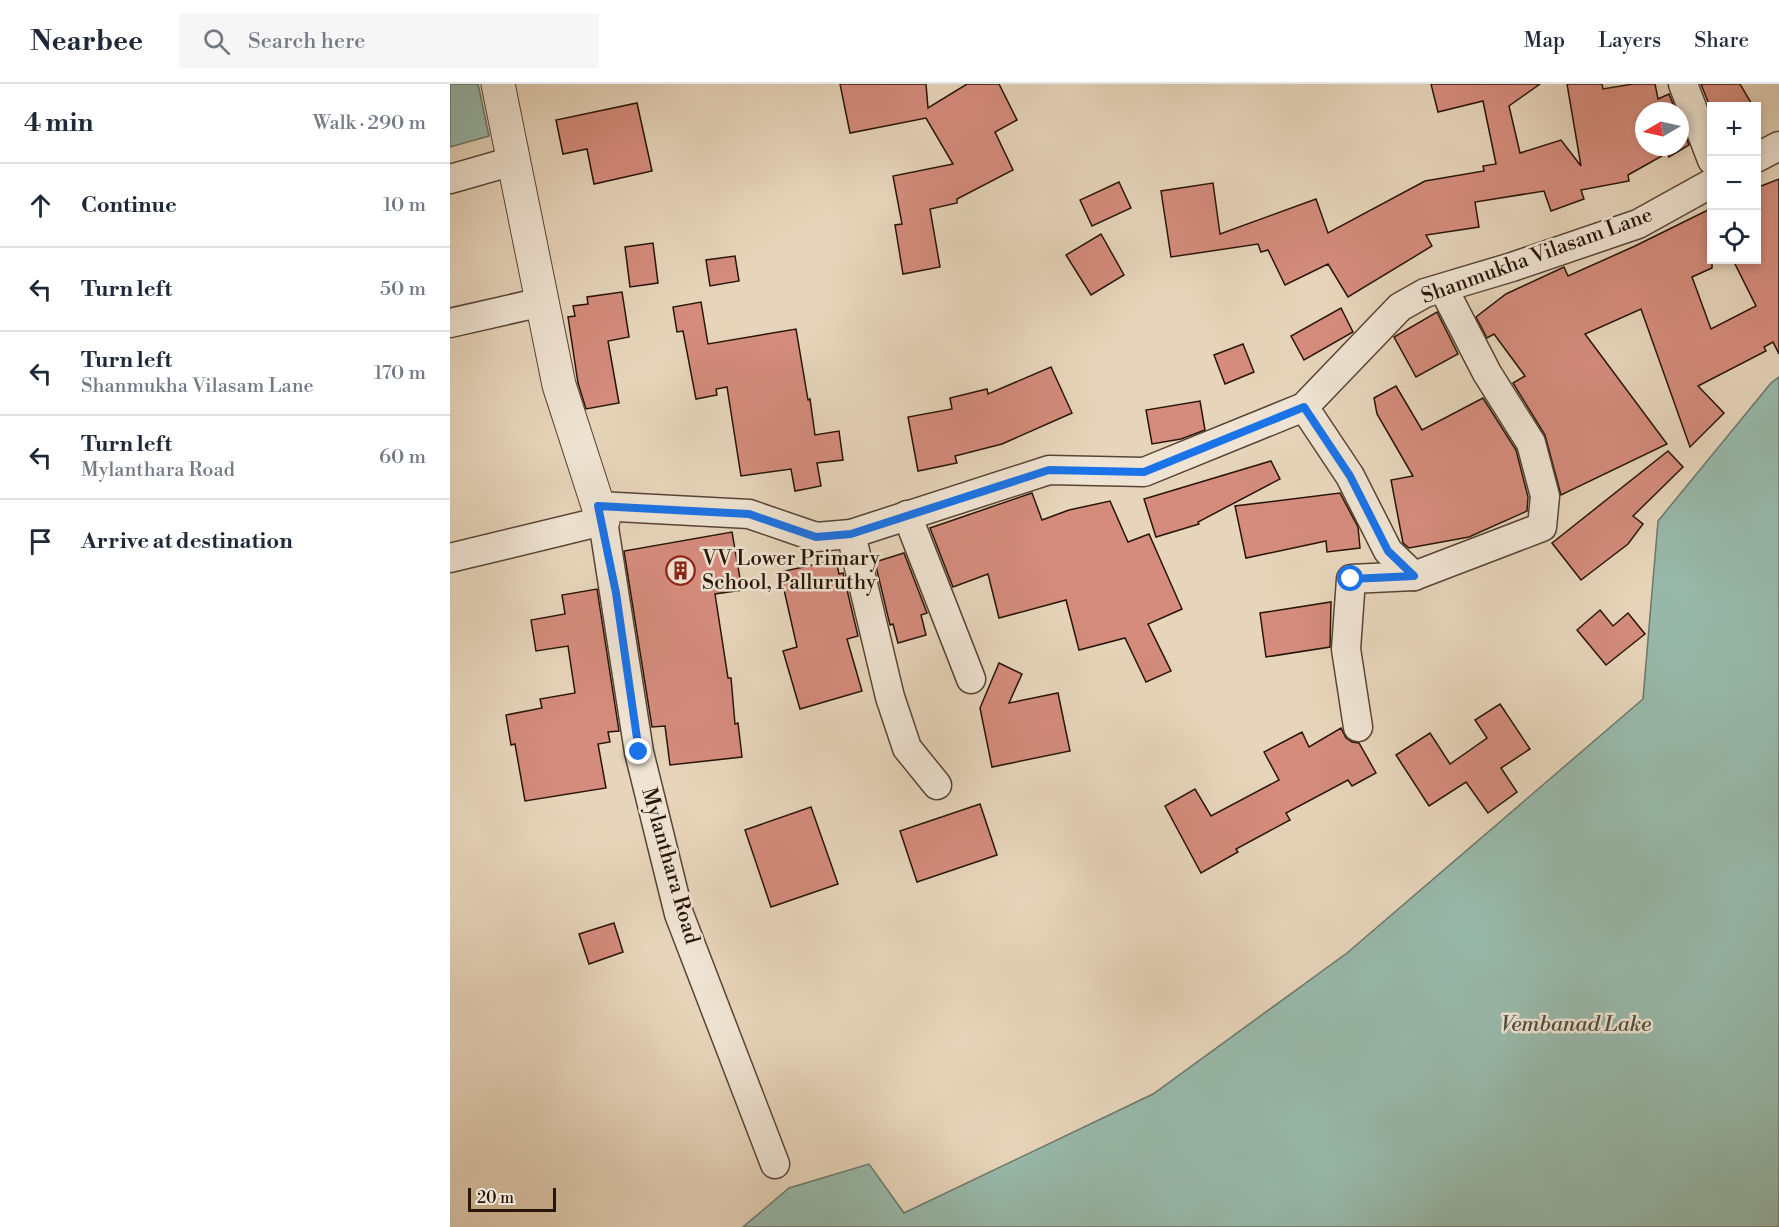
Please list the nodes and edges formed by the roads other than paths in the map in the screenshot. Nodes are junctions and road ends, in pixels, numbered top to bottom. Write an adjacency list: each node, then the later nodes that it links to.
1 (498, 84): 6 (street)
2 (1683, 84): 4 (street)
3 (1779, 146): 5 (street)
4 (1710, 156)
5 (1760, 156)
6 (513, 161): 7 (street); 10 (street)
7 (450, 179)
8 (1707, 186): 9 (street, Shanmukha Vilasam Lane)
9 (1443, 288): 12 (street, Shanmukha Vilasam Lane); 17 (street)
10 (542, 302): 11 (street); 13 (street)
11 (450, 323)
12 (1304, 407): 14 (street, Shanmukha Vilasam Lane); 17 (street)
13 (601, 513): 15 (street, Shanmukha Vilasam Lane); 16 (street, Shanmukha Vilasam Lane); 21 (street, Mylanthara Road)
14 (907, 515): 15 (street, Shanmukha Vilasam Lane); 18 (street)
15 (851, 534): 20 (street)
16 (450, 558)
17 (1414, 576): 19 (street)
18 (971, 679)
19 (1358, 727)
20 (937, 785)
21 (775, 1164)

